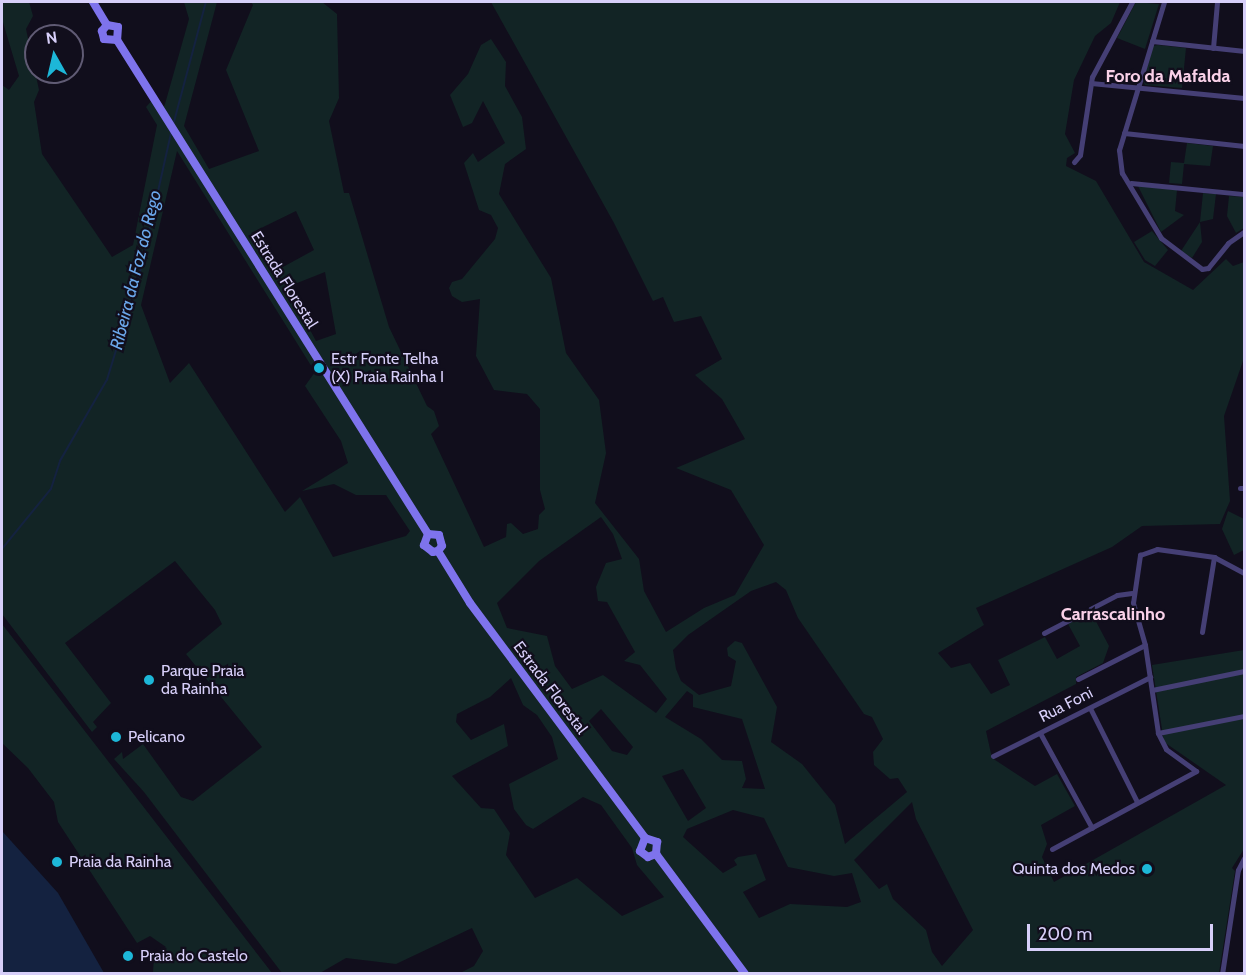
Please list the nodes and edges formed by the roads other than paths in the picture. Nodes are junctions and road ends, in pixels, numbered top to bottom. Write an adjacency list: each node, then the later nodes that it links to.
1 (93, 2): 5 (main road)
2 (1132, 2): 10 (street)
3 (1164, 2): 7 (street)
4 (1217, 2): 8 (street)
5 (107, 25): 6 (main road); 6 (main road)
6 (117, 40): 37 (main road, Estrada Florestal)
7 (1152, 41): 8 (street); 11 (street)
8 (1213, 48): 9 (street)
9 (1245, 51)
10 (1091, 82): 11 (street); 15 (street)
11 (1138, 87): 12 (street); 13 (street)
12 (1245, 99)
13 (1124, 134): 14 (street); 16 (street)
14 (1245, 146)
15 (1074, 162)
16 (1131, 183): 17 (street); 18 (street)
17 (1245, 194)
18 (1245, 232)
19 (1214, 557): 21 (street); 22 (street); 24 (street)
20 (1245, 563): 21 (street)
21 (1243, 572)
22 (1132, 593): 23 (street); 25 (street)
23 (1044, 633)
24 (1202, 633)
25 (1145, 645): 27 (street); 28 (street)
26 (1245, 671): 29 (street)
27 (1150, 677): 29 (street); 30 (street, Rua Foni)
28 (1078, 679)
29 (1152, 690): 32 (street)
30 (1090, 708): 33 (street, Rua Foni); 35 (street)
31 (1245, 716): 32 (street)
32 (1158, 733): 35 (street)
33 (1040, 734): 34 (street, Rua Foni); 36 (street)
34 (993, 756)
35 (1137, 802): 36 (street)
36 (1092, 828): 38 (street)
37 (645, 838): 39 (main road); 39 (main road)
38 (1053, 849)
39 (656, 854): 41 (main road)
40 (1245, 858): 42 (street)
41 (745, 974)
42 (1222, 974)

